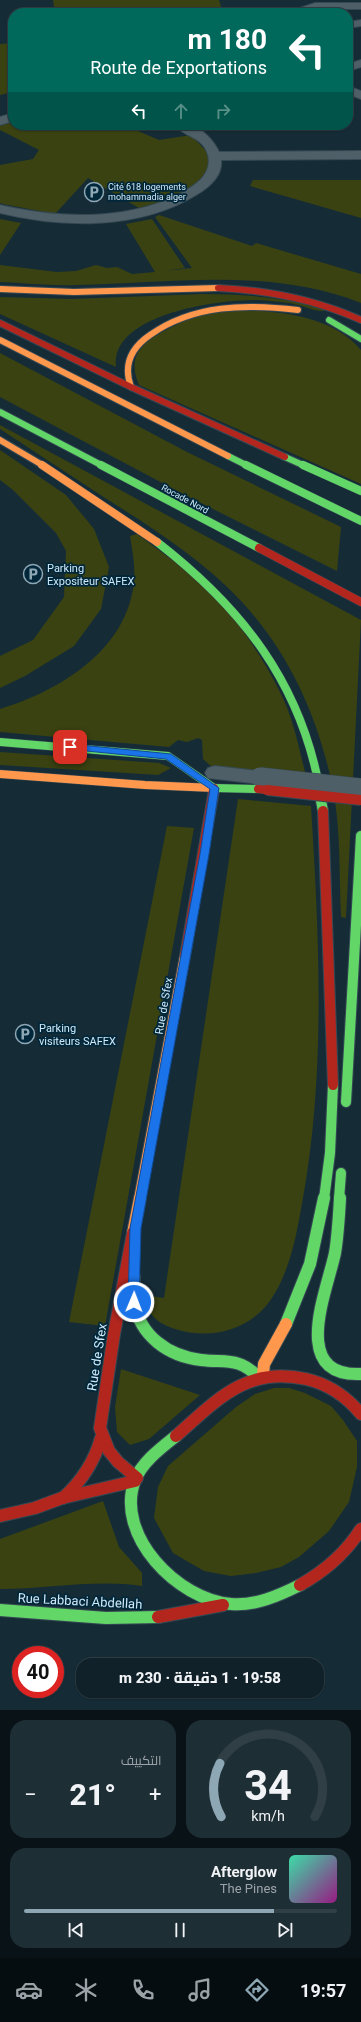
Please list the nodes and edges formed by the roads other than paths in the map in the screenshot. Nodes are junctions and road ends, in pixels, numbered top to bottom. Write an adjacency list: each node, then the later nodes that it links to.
1 (361, 6): 2 (street)
2 (310, 8)
3 (191, 130): 5 (street)
4 (361, 155): 5 (street)
5 (215, 156): 6 (street)
6 (0, 209)
7 (0, 289): 10 (main road)
8 (307, 312): 14 (main road)
9 (318, 315): 12 (main road)
10 (359, 318)
11 (0, 322): 14 (main road)
12 (361, 339)
13 (0, 340): 18 (main road)
14 (131, 387): 17 (main road)
15 (0, 412): 19 (main road, Rocade Nord)
16 (0, 440): 28 (main road)
17 (361, 491)
18 (361, 521)
19 (361, 602)
20 (0, 742): 22 (main road)
21 (0, 774): 22 (main road)
22 (214, 780): 23 (street); 32 (main road, Rue de Sfex)
23 (259, 783): 24 (street, bridge); 25 (main road, bridge)
24 (361, 788)
25 (361, 800)
26 (361, 836): 27 (main road)
27 (345, 1114)
28 (332, 1134): 30 (main road); 33 (main road)
29 (342, 1161): 30 (main road)
30 (340, 1184): 31 (main road)
31 (337, 1226): 33 (main road); 34 (main road)
32 (135, 1228): 35 (main road, Rue de Sfex); 37 (main road, Rue de Sfex)
33 (300, 1293): 35 (main road)
34 (361, 1374)
35 (261, 1376): 36 (main road); 38 (main road)
36 (361, 1414)
37 (101, 1438): 38 (main road, Rue de Sfex); 39 (main road)
38 (136, 1479): 39 (main road); 44 (main road)
39 (62, 1498): 40 (main road)
40 (35, 1508): 41 (main road); 42 (main road)
41 (0, 1516)
42 (0, 1525)
43 (361, 1529): 44 (main road)
44 (229, 1604): 45 (main road, Rue Labbaci Abdellah)
45 (0, 1610)

